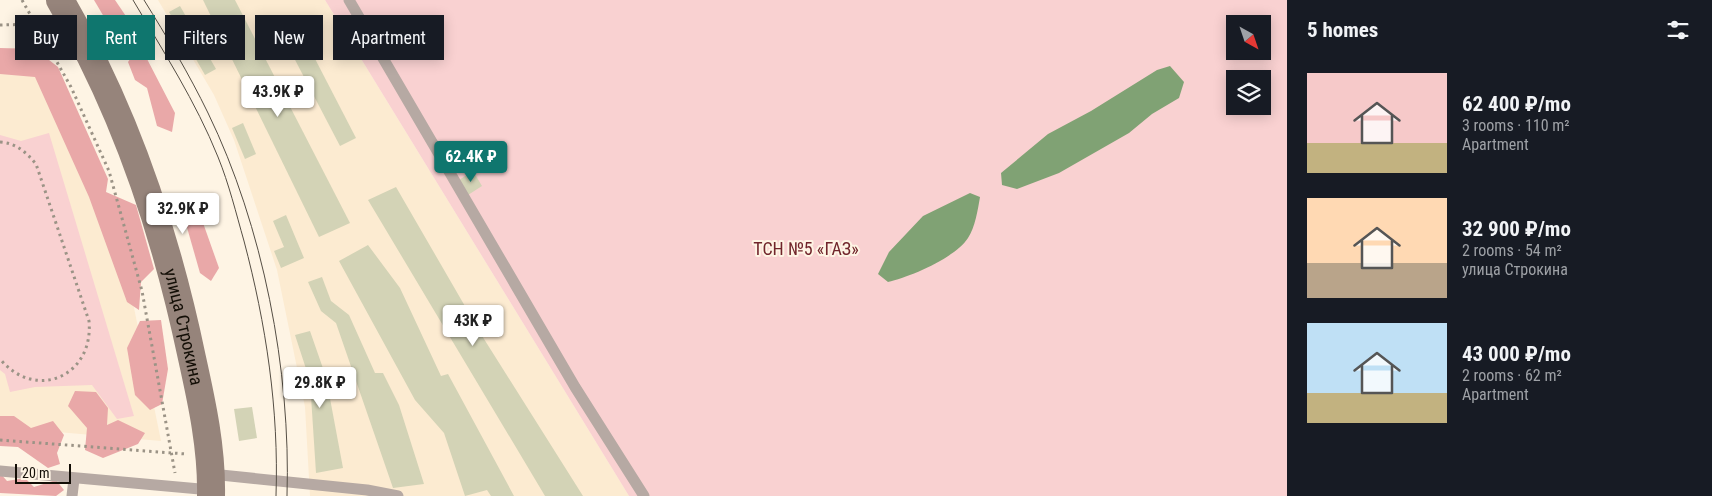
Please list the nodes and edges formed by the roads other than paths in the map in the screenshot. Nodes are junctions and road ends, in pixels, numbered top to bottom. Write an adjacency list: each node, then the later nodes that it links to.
1 (60, 0): 5 (street, улица Строкина)
2 (349, 0): 10 (lane)
3 (0, 471): 4 (lane)
4 (74, 479): 6 (lane); 8 (lane)
5 (211, 487): 6 (lane); 7 (lane)
6 (152, 491)
7 (311, 491): 9 (lane)
8 (72, 496)
9 (398, 496)
10 (644, 496)

